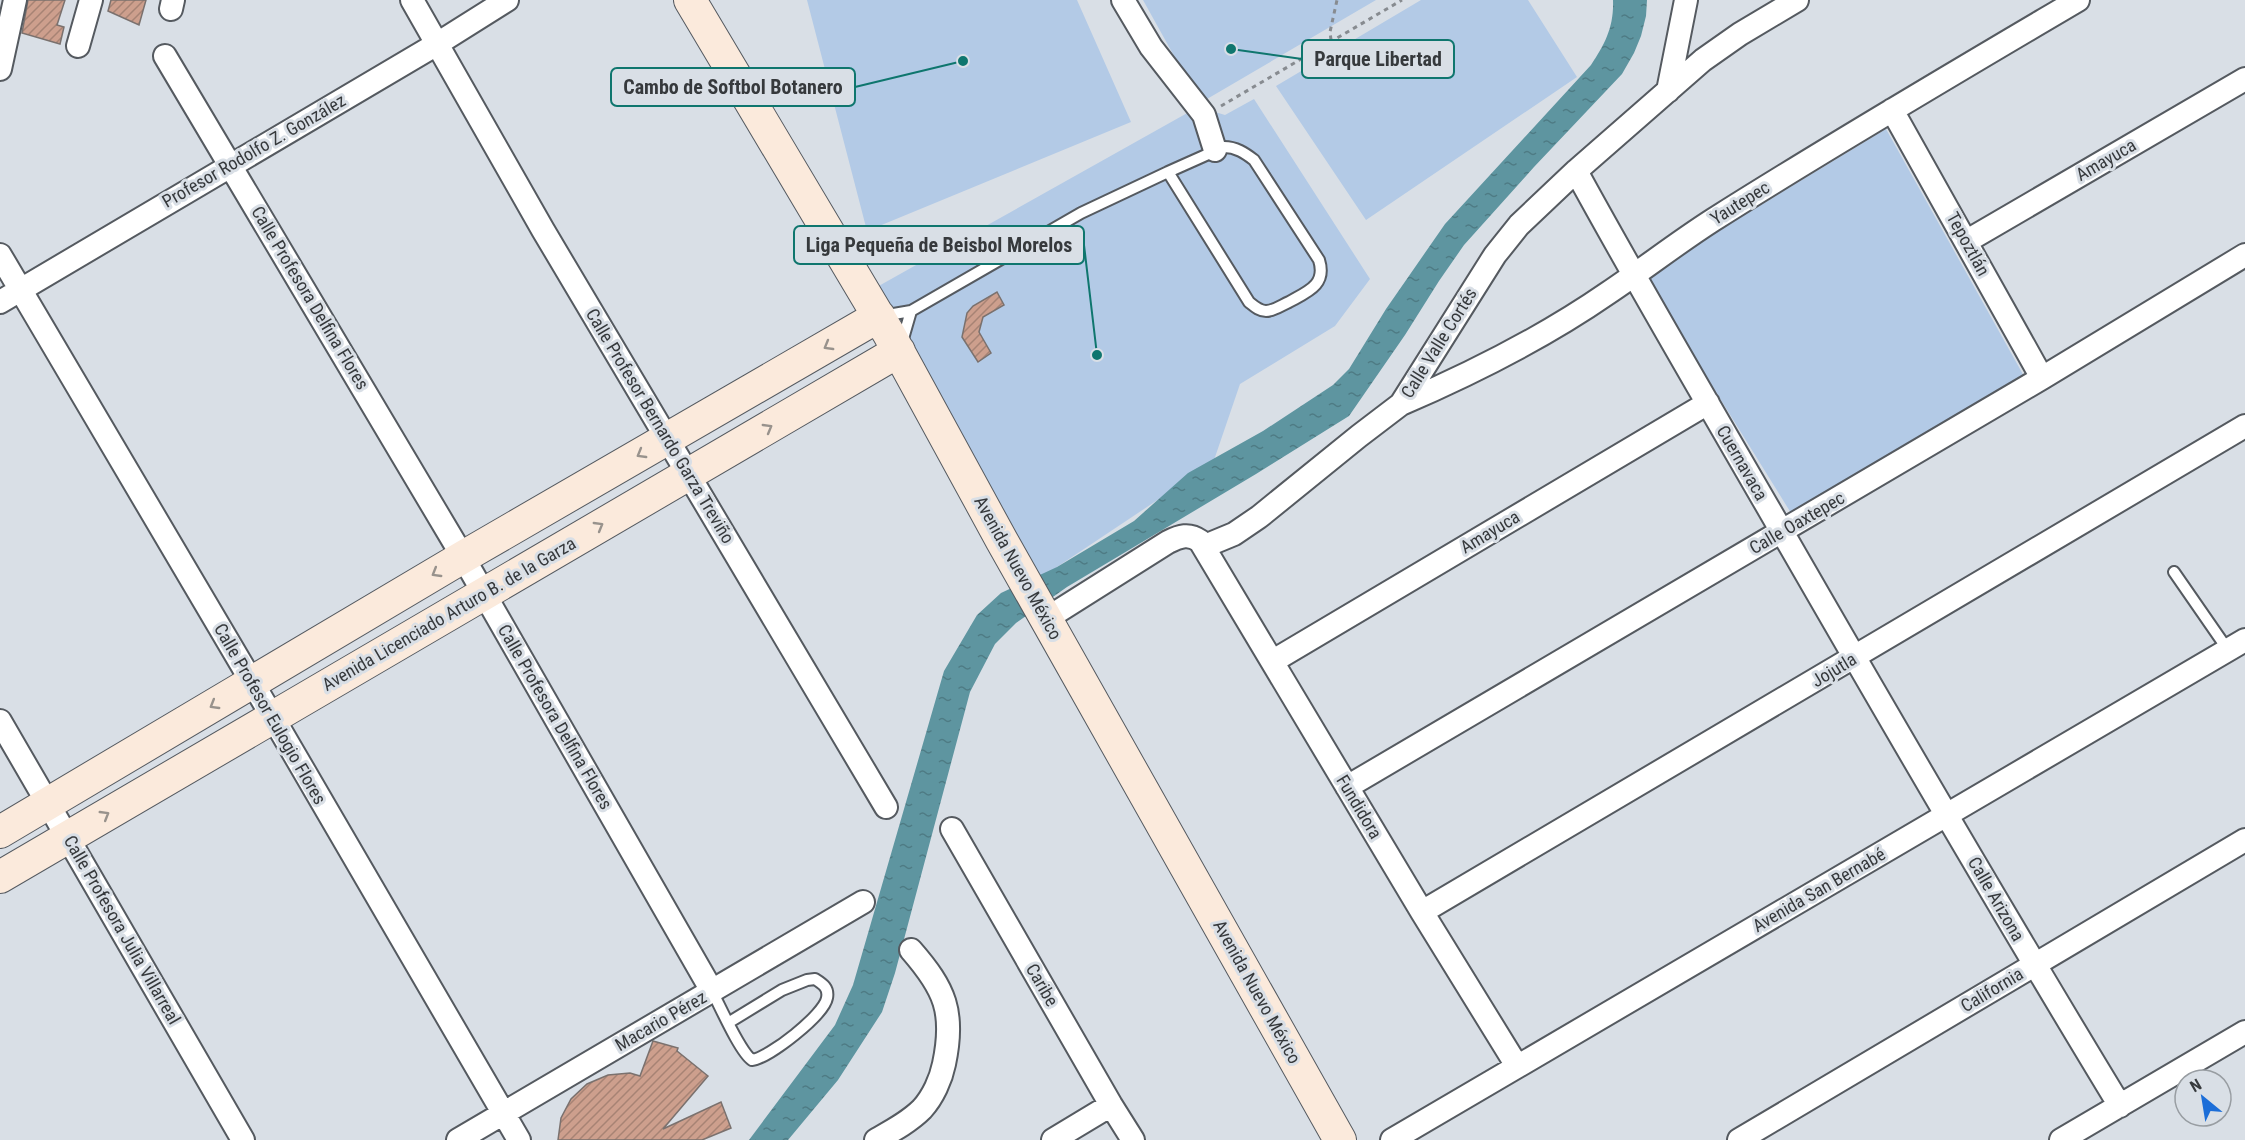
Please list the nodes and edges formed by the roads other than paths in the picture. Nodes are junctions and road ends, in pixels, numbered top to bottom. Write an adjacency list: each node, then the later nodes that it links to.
1 (15, 0): 13 (street)
2 (91, 0): 11 (street)
3 (412, 0): 10 (street, Calle Profesor Bernardo Garza Treviño)
4 (507, 0): 10 (street, Profesor Rodolfo Z. González)
5 (690, 0): 28 (street, Avenida Nuevo México)
6 (1123, 0): 17 (street)
7 (1686, 0): 15 (street)
8 (1797, 0): 15 (street, Calle Valle Cortés)
9 (2078, 0): 16 (street, Yautepec)
10 (437, 44): 18 (street, Profesor Rodolfo Z. González); 34 (street, Calle Profesor Bernardo Garza Treviño)
11 (78, 46)
12 (165, 56): 18 (street, Calle Profesora Delfina Flores)
13 (0, 69)
14 (2245, 79): 21 (street, Amayuca)
15 (1668, 91): 19 (street, Calle Valle Cortés)
16 (1892, 110): 21 (street, Tepoztlán); 24 (street, Yautepec)
17 (1215, 150): 20 (lane); 20 (lane)
18 (230, 165): 25 (street, Profesor Rodolfo Z. González); 38 (street, Calle Profesora Delfina Flores)
19 (1576, 171): 24 (street, Cuernavaca); 32 (street, Calle Valle Cortés)
20 (1168, 172): 27 (lane)
21 (1967, 241): 30 (street, Tepoztlán)
22 (0, 255): 25 (street, Calle Profesor Eulogio Flores)
23 (2245, 255): 30 (street, Calle Oaxtepec)
24 (1633, 276): 31 (street, Cuernavaca); 32 (street, Yautepec)
25 (20, 290): 26 (street, Profesor Rodolfo Z. González); 45 (street, Calle Profesor Eulogio Flores)
26 (0, 302)
27 (911, 311): 28 (lane); 29 (lane)
28 (879, 316): 29 (street, Avenida Nuevo México); 34 (street, one-way to 34)
29 (898, 351): 35 (street, Avenida Licenciado Arturo B. de la Garza, one-way to 29); 41 (street, Avenida Nuevo México)
30 (2042, 378): 36 (street, Calle Oaxtepec)
31 (1708, 403): 36 (street, Cuernavaca); 44 (street, Amayuca)
32 (1401, 404): 37 (street, Calle Valle Cortés)
33 (2245, 426): 43 (street, Jojutla)
34 (668, 439): 35 (street, Calle Profesor Bernardo Garza Treviño); 38 (street, one-way to 38)
35 (689, 474): 40 (street, Avenida Licenciado Arturo B. de la Garza, one-way to 35); 50 (street, Calle Profesor Bernardo Garza Treviño)
36 (1782, 531): 43 (street, Cuernavaca); 48 (street, Calle Oaxtepec)
37 (1205, 546): 41 (street); 44 (street, Fundidora)
38 (463, 557): 40 (street, Calle Profesora Delfina Flores); 45 (street, one-way to 45)
39 (2174, 572): 42 (lane)
40 (484, 594): 46 (street, Avenida Licenciado Arturo B. de la Garza); 61 (street, Calle Profesora Delfina Flores)
41 (1044, 616): 75 (street, Avenida Nuevo México)
42 (2236, 645): 51 (street, Avenida San Bernabé)
43 (1854, 658): 51 (street, Cuernavaca); 58 (street, Jojutla)
44 (1273, 661): 48 (street, Fundidora)
45 (252, 683): 46 (street, Calle Profesor Eulogio Flores); 49 (street, one-way to 49)
46 (272, 716): 54 (street, Avenida Licenciado Arturo B. de la Garza, one-way to 46); 67 (street, Calle Profesor Eulogio Flores)
47 (0, 721): 49 (street, Calle Profesora Julia Villarreal)
48 (1347, 787): 58 (street, Fundidora)
49 (48, 805): 53 (street); 54 (street, Calle Profesora Julia Villarreal)
50 (886, 807)
51 (1947, 816): 60 (street, Calle Arizona); 64 (street, Avenida San Bernabé)
52 (952, 829): 65 (street, Caribe)
53 (0, 832)
54 (68, 837): 56 (street, Avenida Licenciado Arturo B. de la Garza); 69 (street, Calle Profesora Julia Villarreal)
55 (2245, 840): 60 (street, California)
56 (0, 877)
57 (863, 902): 61 (street, Macario Pérez)
58 (1422, 912): 64 (street, Fundidora)
59 (911, 951): 72 (street)
60 (2034, 964): 66 (street, Calle Arizona); 77 (street, California)
61 (712, 991): 62 (lane, Calle Profesora Delfina Flores); 67 (street, Macario Pérez)
62 (728, 1023): 62 (lane, Calle Profesora Delfina Flores)
63 (2245, 1032): 66 (street)
64 (1517, 1066): 76 (street, Avenida San Bernabé)
65 (1111, 1105): 73 (street); 74 (street, Caribe)
66 (2120, 1106): 68 (street)
67 (503, 1114): 70 (street, Macario Pérez); 71 (street, Calle Profesor Eulogio Flores)
68 (2095, 1131): 78 (street)
69 (243, 1140)
70 (458, 1140)
71 (519, 1140)
72 (876, 1140)
73 (1053, 1140)
74 (1133, 1140)
75 (1340, 1140)
76 (1392, 1140)
77 (1739, 1140)
78 (2061, 1140)

